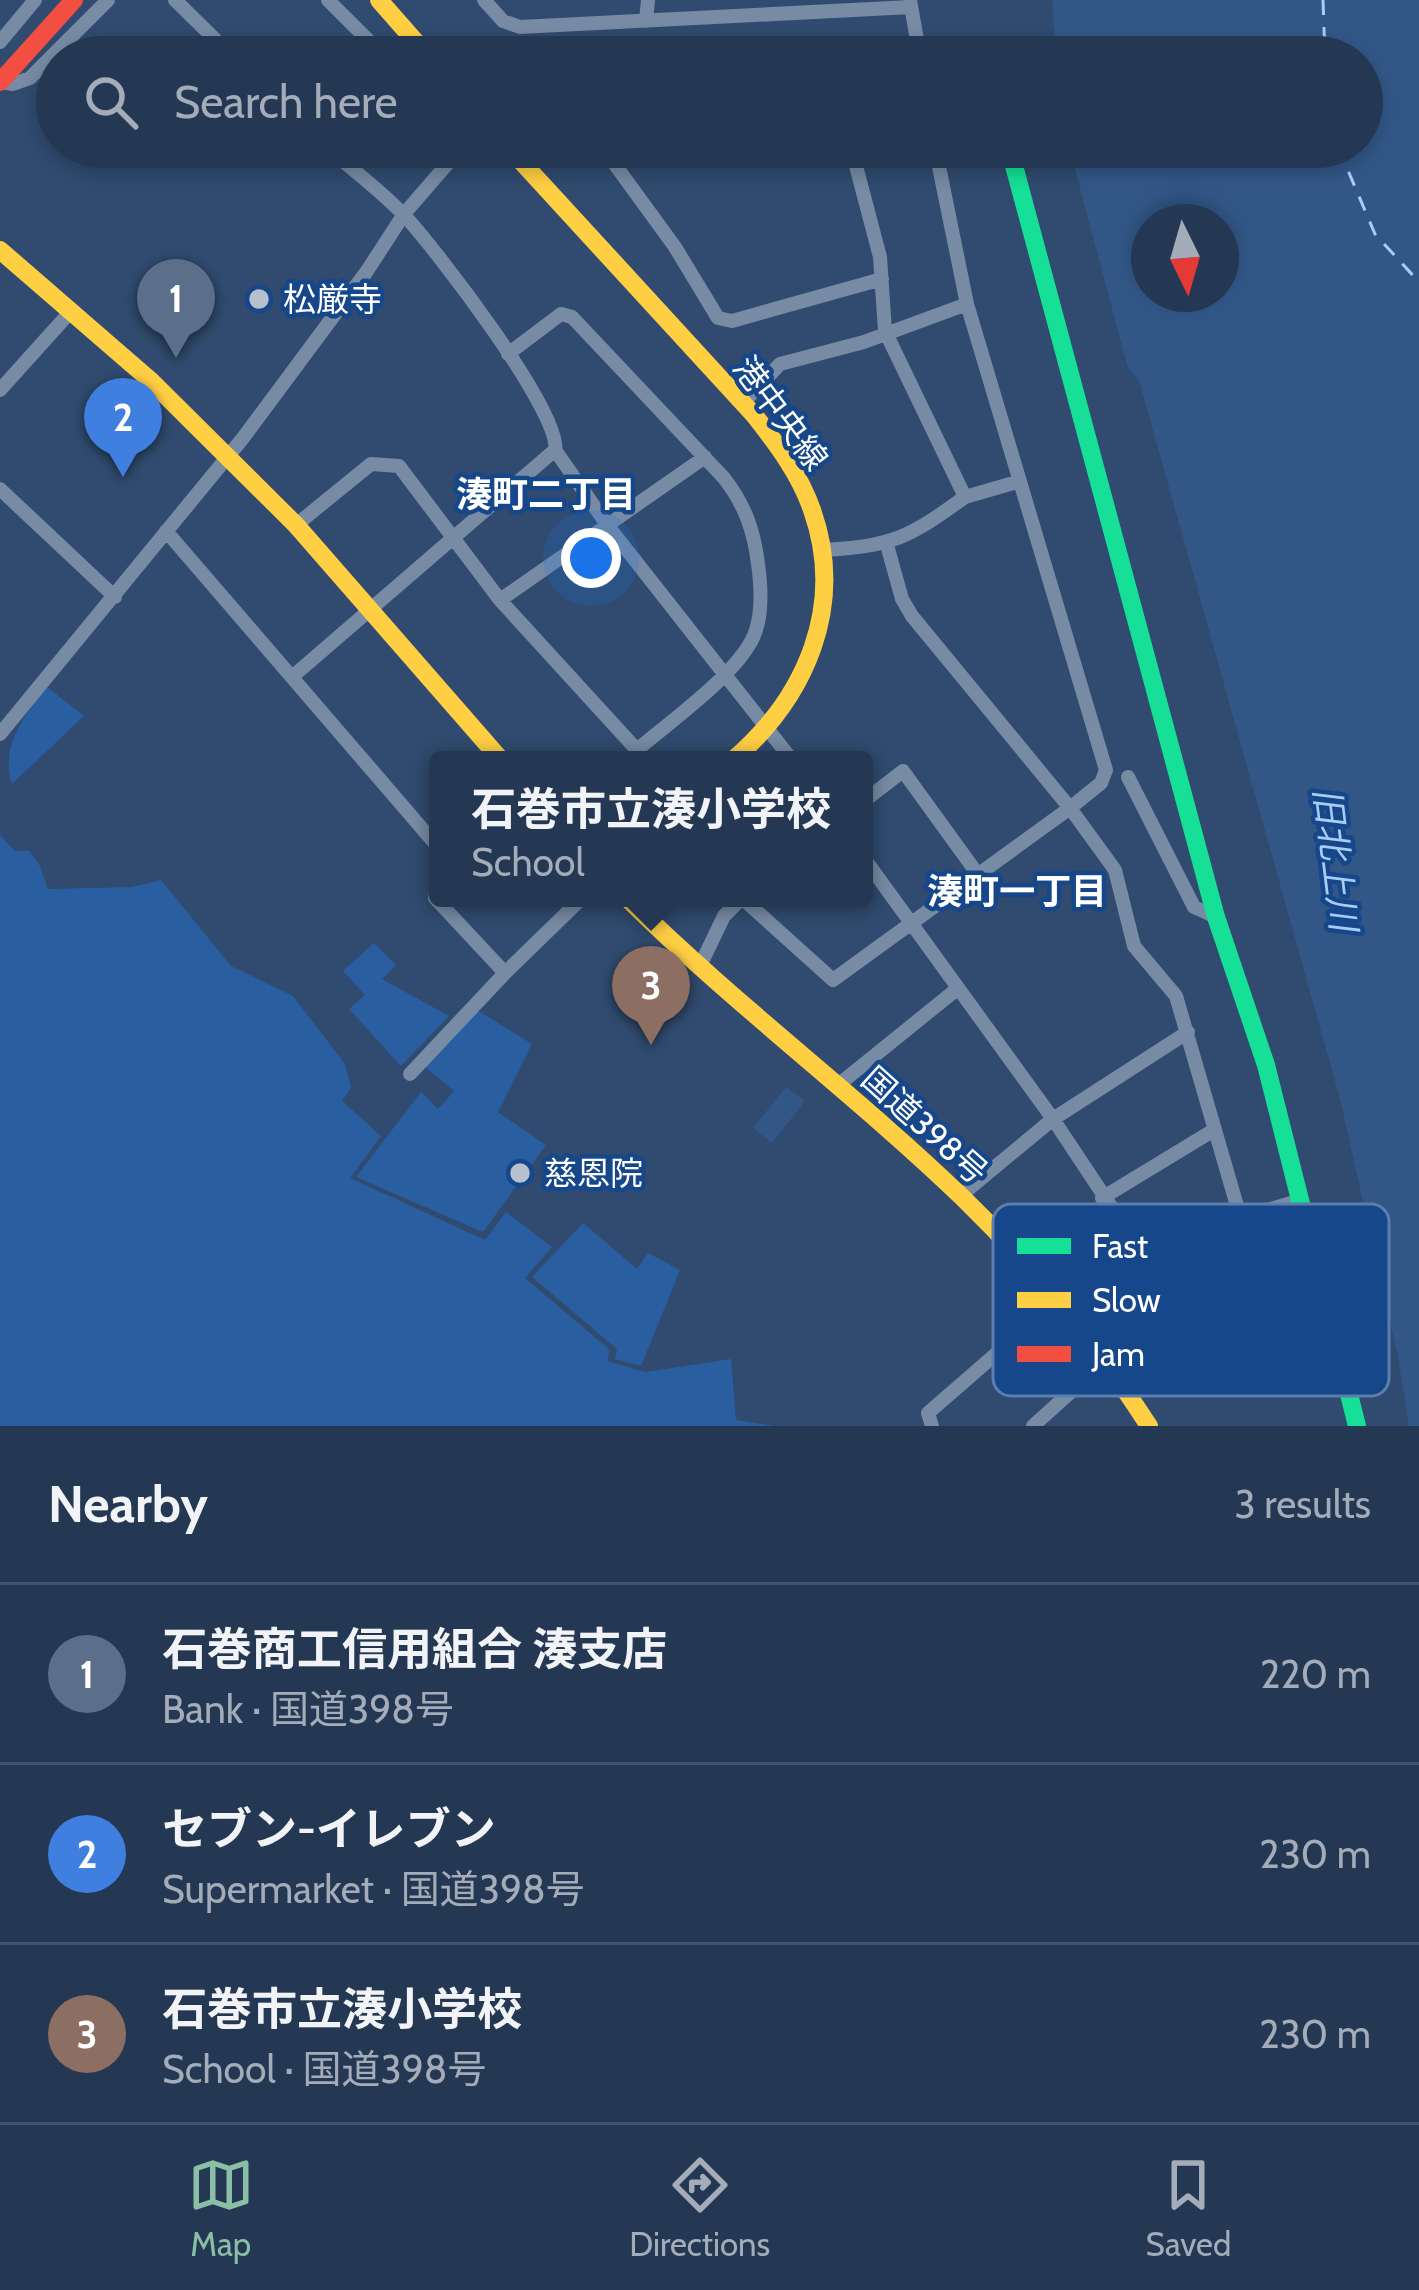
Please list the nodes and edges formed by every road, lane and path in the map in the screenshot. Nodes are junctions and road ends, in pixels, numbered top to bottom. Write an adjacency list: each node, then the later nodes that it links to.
1 (34, 0): 11 (street)
2 (74, 0): 12 (main road)
3 (108, 0): 13 (street)
4 (176, 0): 14 (street)
5 (328, 0): 15 (street)
6 (379, 0): 16 (main road)
7 (484, 0): 10 (street)
8 (648, 0): 10 (street)
9 (911, 4): 10 (street); 17 (street)
10 (646, 21)
11 (2, 36)
12 (42, 36)
13 (72, 36)
14 (212, 36)
15 (365, 36)
16 (411, 36)
17 (916, 36)
18 (36, 42): 20 (main road)
19 (36, 72): 20 (street)
20 (0, 82)
21 (350, 168): 28 (street)
22 (444, 168): 28 (street)
23 (527, 168): 36 (main road, 港中央線)
24 (617, 168): 30 (street)
25 (857, 168): 30 (street)
26 (939, 168): 31 (street)
27 (1015, 168): 70 (main road)
28 (404, 214): 34 (street); 38 (street)
29 (0, 250): 32 (main road)
30 (882, 279): 33 (street)
31 (967, 304): 33 (street); 40 (street)
32 (72, 310): 35 (street); 38 (main road)
33 (885, 331): 36 (street); 42 (street)
34 (508, 354): 37 (street); 39 (street)
35 (0, 390)
36 (743, 403): 48 (main road, 港中央線)
37 (555, 450): 44 (street); 46 (street)
38 (228, 457): 43 (main road); 45 (street)
39 (705, 457): 44 (street); 52 (street)
40 (1017, 482): 42 (street); 61 (street)
41 (0, 489): 49 (street)
42 (965, 497): 47 (street)
43 (296, 525): 46 (street); 51 (main road)
44 (608, 526): 50 (street); 52 (street)
45 (166, 531): 49 (street); 53 (street)
46 (452, 539): 50 (street); 51 (street)
47 (886, 545): 48 (street); 61 (street)
48 (822, 550): 55 (main road, 港中央線)
49 (115, 597): 54 (street)
50 (500, 600): 52 (street)
51 (369, 611): 53 (street); 56 (main road)
52 (724, 673): 55 (street)
53 (292, 677): 62 (street)
54 (3, 724)
55 (768, 729): 57 (main road, 港中央線); 58 (street)
56 (493, 751)
57 (743, 751)
58 (785, 751)
59 (1128, 777): 70 (street)
60 (873, 793): 64 (street)
61 (1070, 808): 64 (street); 75 (street)
62 (429, 837)
63 (873, 870): 71 (street)
64 (979, 876): 71 (street)
65 (443, 907): 73 (street)
66 (573, 907): 73 (street)
67 (636, 907): 72 (main road, 国道398号)
68 (733, 907): 72 (street)
69 (752, 907): 71 (street)
70 (1216, 917): 82 (main road)
71 (913, 926): 74 (street)
72 (699, 968): 77 (main road, 国道398号)
73 (505, 973): 76 (street)
74 (957, 989): 77 (street); 78 (street)
75 (1189, 1032): 78 (street); 79 (street)
76 (410, 1075)
77 (837, 1086): 80 (main road, 国道398号)
78 (1053, 1119): 80 (street); 81 (street)
79 (1214, 1130): 81 (street); 84 (street)
80 (960, 1196): 87 (main road, 国道398号)
81 (1102, 1198): 83 (street)
82 (1301, 1200): 85 (street); 86 (main road)
83 (1106, 1204)
84 (1236, 1204)
85 (1286, 1204)
86 (1302, 1204)
87 (993, 1230)
88 (993, 1357): 92 (street)
89 (1066, 1396): 93 (street)
90 (1128, 1396): 94 (main road, 国道398号)
91 (1350, 1396): 95 (main road)
92 (932, 1426)
93 (1033, 1426)
94 (1149, 1426)
95 (1357, 1426)

